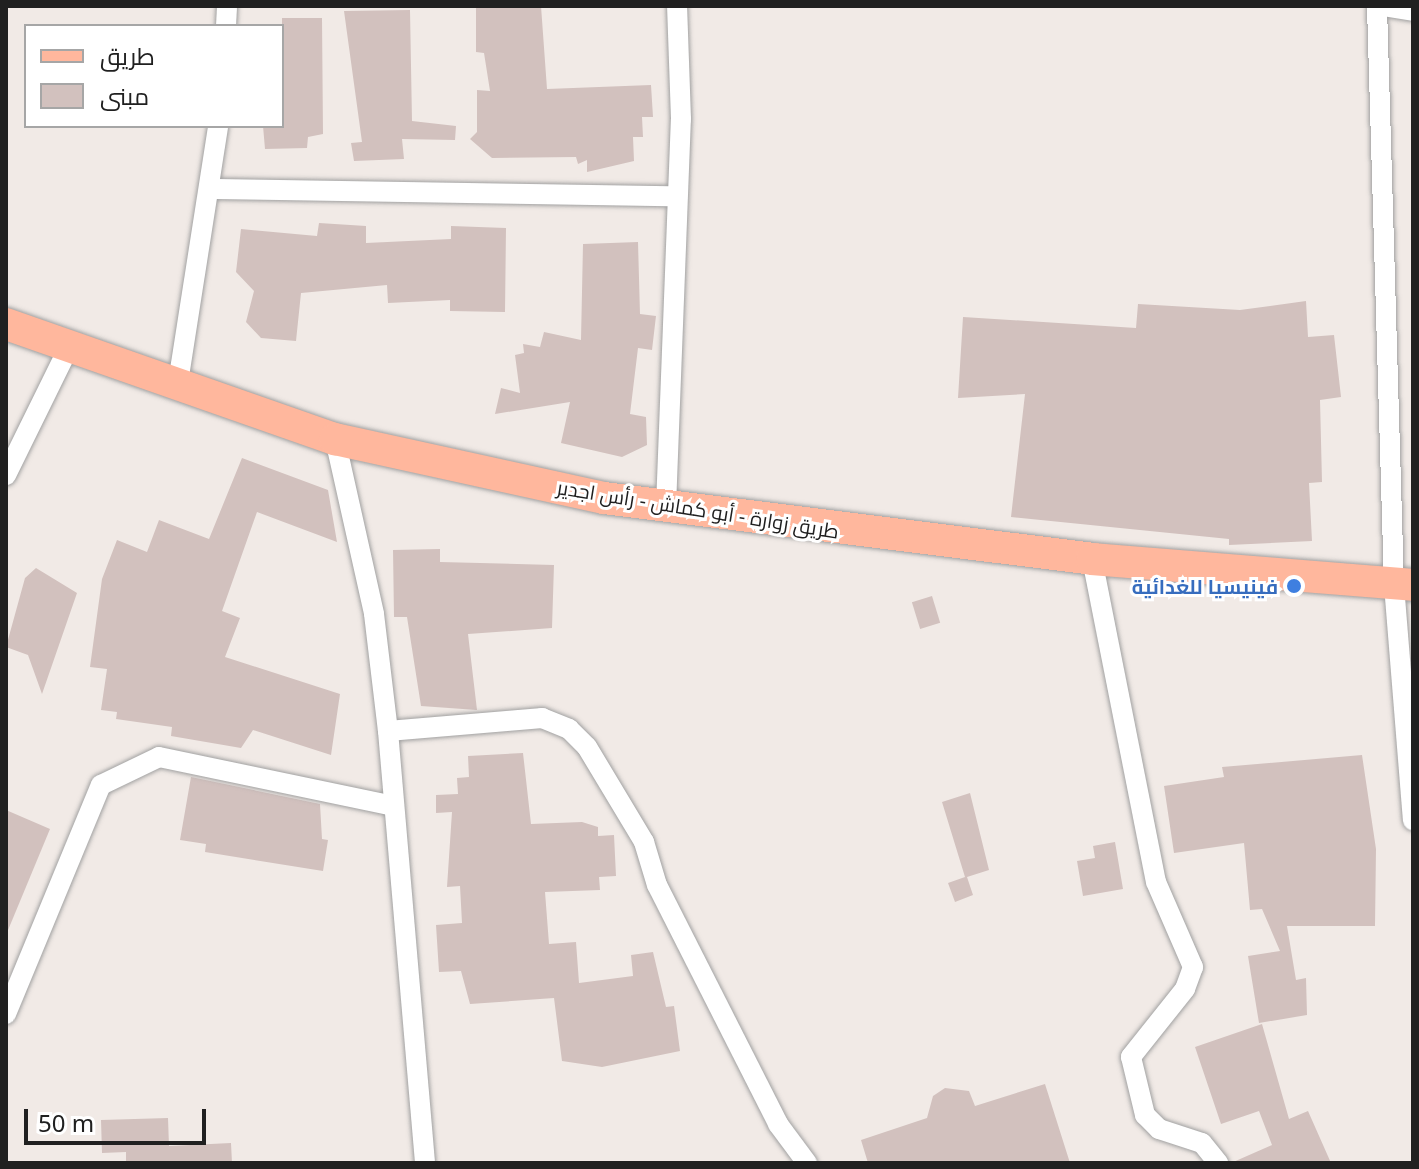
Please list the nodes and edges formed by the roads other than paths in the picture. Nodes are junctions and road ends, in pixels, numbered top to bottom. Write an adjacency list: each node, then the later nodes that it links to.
1 (677, 6): 7 (street)
2 (1377, 6): 15 (street)
3 (1383, 6): 4 (street)
4 (1413, 11)
5 (218, 128): 6 (street)
6 (211, 189): 7 (street); 10 (street)
7 (676, 196): 13 (street)
8 (6, 324): 9 (main road, طريق زوارة - أبو كماش - رأس اجدير)
9 (69, 347): 10 (main road, طريق زوارة - أبو كماش - رأس اجدير); 12 (street)
10 (177, 389): 11 (main road, طريق زوارة - أبو كماش - رأس اجدير)
11 (335, 439): 13 (main road, طريق زوارة - أبو كماش - رأس اجدير); 16 (street)
12 (6, 475)
13 (666, 507): 14 (main road, طريق زوارة - أبو كماش - رأس اجدير)
14 (1092, 559): 15 (main road, طريق زوارة - أبو كماش - رأس اجدير); 22 (street)
15 (1404, 585): 18 (street)
16 (388, 731): 17 (street); 21 (street)
17 (389, 805): 19 (street); 20 (street)
18 (1413, 820)
19 (6, 1014)
20 (425, 1163)
21 (807, 1163)
22 (1218, 1163)

